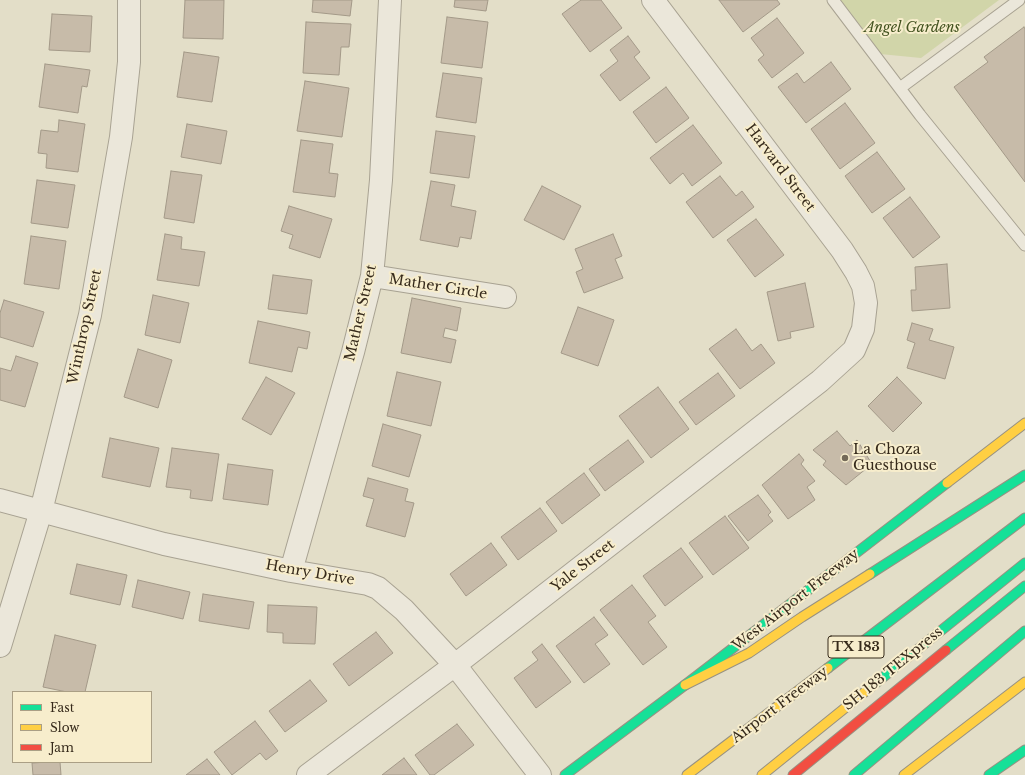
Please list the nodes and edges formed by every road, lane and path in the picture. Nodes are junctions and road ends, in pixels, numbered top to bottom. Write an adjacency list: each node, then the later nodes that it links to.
1 (129, 0): 14 (street, Winthrop Street)
2 (390, 0): 8 (street, Mather Street)
3 (654, 0): 10 (street, Harvard Street)
4 (833, 0): 6 (lane)
5 (1019, 0): 6 (lane)
6 (900, 88): 7 (lane)
7 (1025, 245)
8 (372, 276): 9 (street, Mather Circle); 17 (street, Mather Street)
9 (504, 297)
10 (854, 350): 21 (street, Yale Street)
11 (1025, 423): 23 (main road, West Airport Freeway)
12 (1025, 475): 23 (main road)
13 (0, 500): 14 (street, Henry Drive)
14 (41, 511): 17 (street, Henry Drive); 20 (street, Winthrop Street)
15 (1025, 518): 28 (main road, Airport Freeway / TX 183)
16 (1025, 563): 29 (main road, SH 183 TEXpress)
17 (291, 571): 21 (street, Henry Drive)
18 (1025, 586): 30 (main road, SH 183 TEXpress)
19 (1025, 632): 31 (main road)
20 (0, 646)
21 (455, 665): 25 (street, Yale Street); 26 (street, Henry Drive)
22 (1025, 682): 32 (main road)
23 (685, 685): 27 (main road, West Airport Freeway)
24 (1025, 750): 33 (main road)
25 (308, 775)
26 (540, 775)
27 (565, 775)
28 (687, 775)
29 (762, 775)
30 (793, 775)
31 (854, 775)
32 (904, 775)
33 (989, 775)

